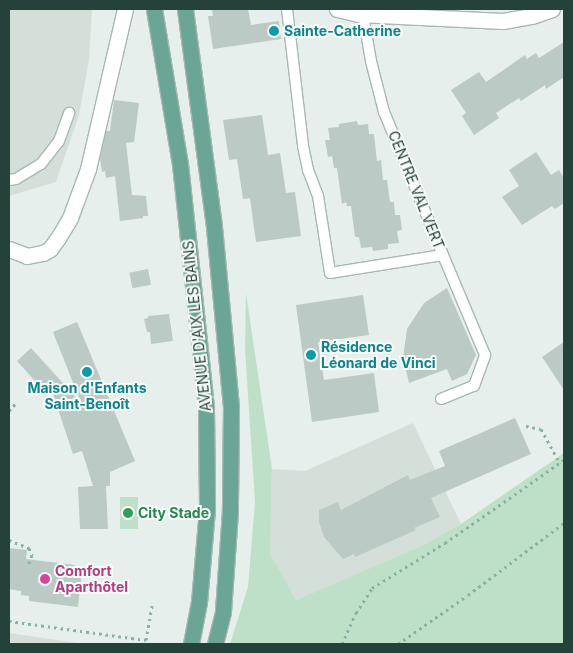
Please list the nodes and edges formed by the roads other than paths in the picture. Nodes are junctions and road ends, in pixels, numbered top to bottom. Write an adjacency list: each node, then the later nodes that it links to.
1 (125, 9): 10 (street)
2 (154, 9): 13 (main road, AVENUE D'AIX LES BAINS)
3 (184, 9): 16 (main road, AVENUE D'AIX LES BAINS)
4 (287, 9): 11 (lane, CENTRE VAL VERT)
5 (337, 9): 7 (street)
6 (552, 9): 7 (street)
7 (363, 15): 11 (lane, CENTRE VAL VERT)
8 (69, 113): 9 (lane)
9 (9, 180)
10 (9, 250)
11 (443, 256): 12 (lane)
12 (441, 399)
13 (199, 602): 14 (lane); 15 (main road, AVENUE D'AIX LES BAINS)
14 (184, 644)
15 (192, 644)
16 (215, 644)

